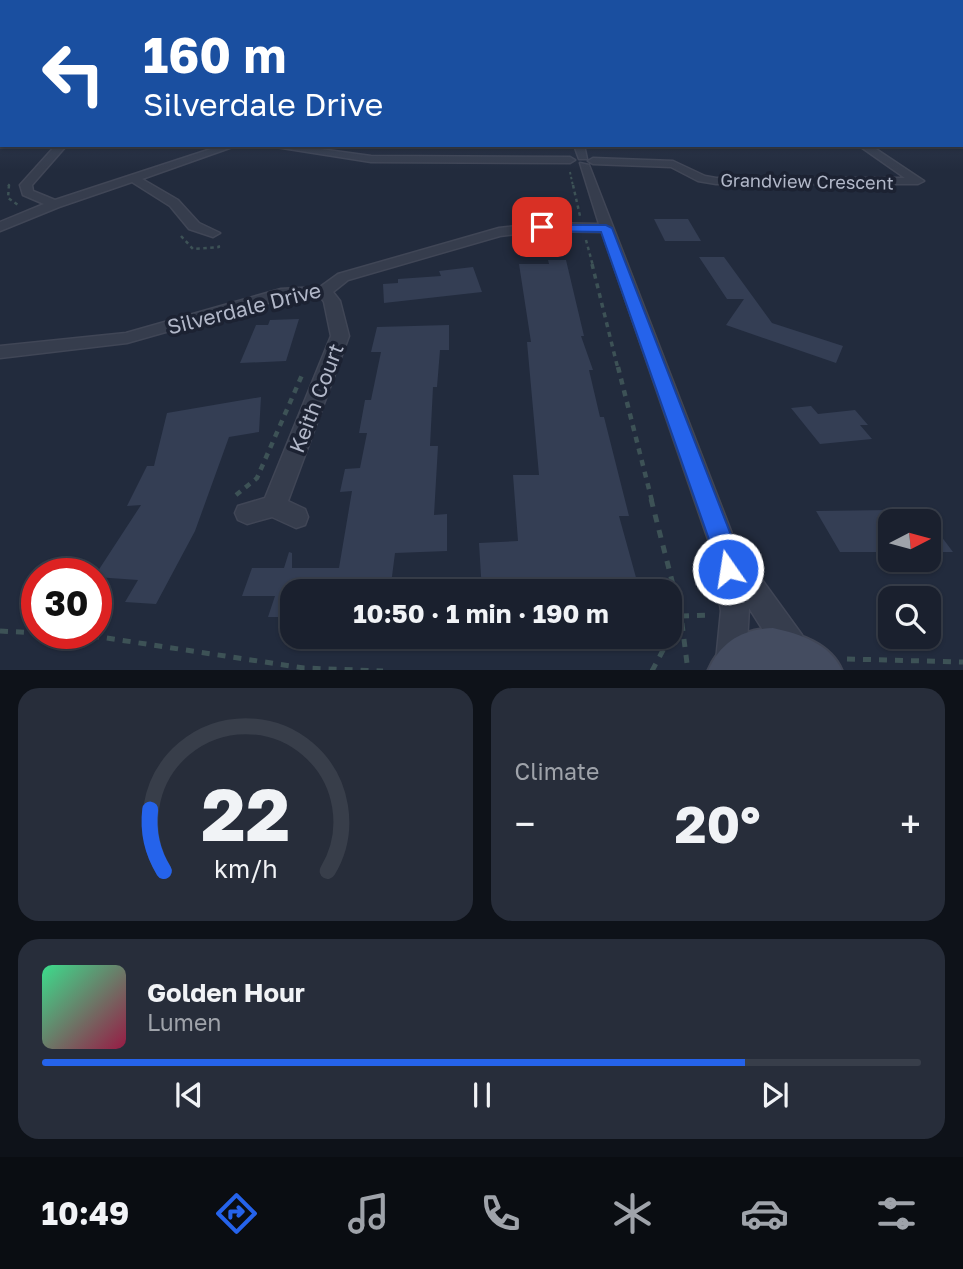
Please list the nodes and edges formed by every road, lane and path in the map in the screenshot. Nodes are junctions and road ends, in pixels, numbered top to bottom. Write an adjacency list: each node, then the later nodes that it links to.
1 (60, 147): 11 (street)
2 (227, 147): 10 (street)
3 (283, 147): 7 (street)
4 (415, 147): 7 (street)
5 (580, 147): 9 (street)
6 (866, 147): 9 (street, Grandview Crescent)
7 (412, 157): 8 (street)
8 (548, 161): 9 (street); 15 (path)
9 (583, 161): 13 (street)
10 (132, 177): 11 (street); 14 (street)
11 (55, 204): 12 (street)
12 (0, 227)
13 (606, 228): 15 (street, Silverdale Drive); 20 (street)
14 (213, 233)
15 (581, 235): 16 (street, Silverdale Drive); 21 (path)
16 (324, 290): 17 (street, Silverdale Drive); 19 (street, Keith Court)
17 (0, 352)
18 (305, 369): 19 (path)
19 (247, 513)
20 (724, 548): 27 (street); 28 (street)
21 (671, 579)
22 (682, 624): 31 (path)
23 (0, 631): 24 (path)
24 (21, 632)
25 (112, 639): 29 (path)
26 (663, 649): 30 (path)
27 (810, 664): 28 (street)
28 (730, 669)
29 (383, 670)
30 (652, 670)
31 (688, 670)

